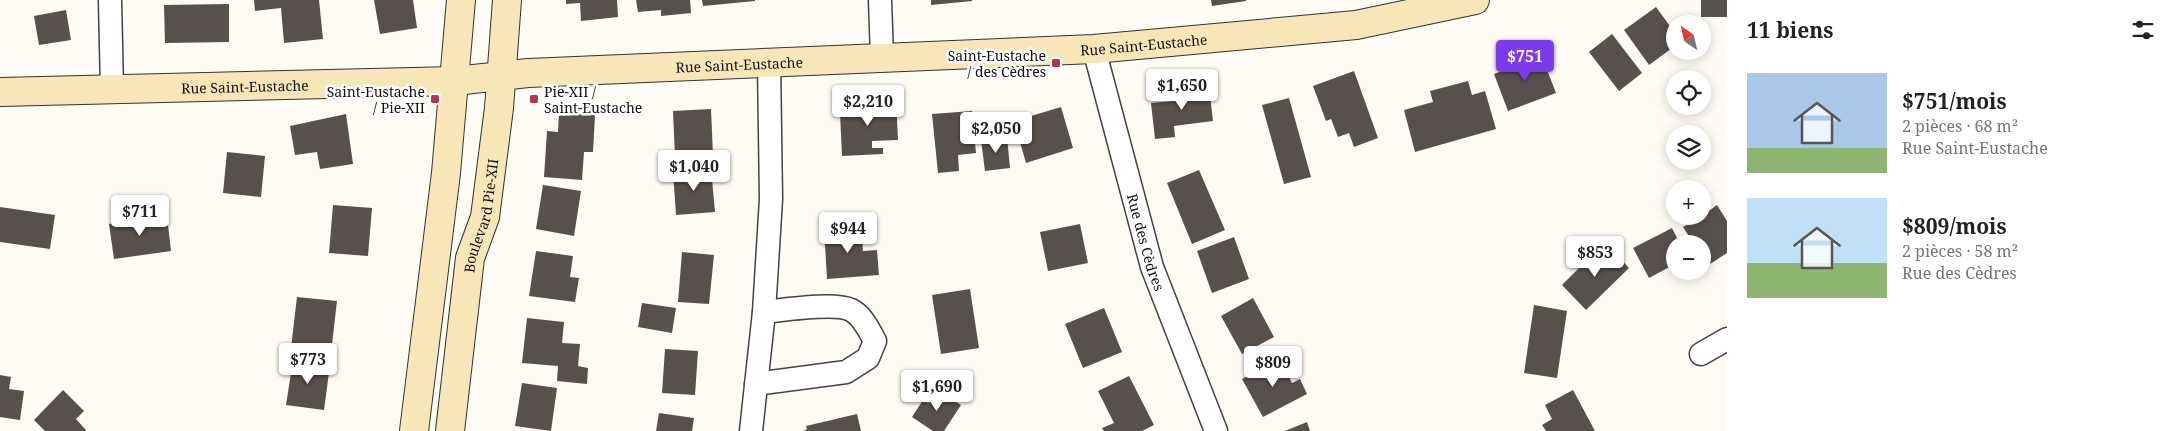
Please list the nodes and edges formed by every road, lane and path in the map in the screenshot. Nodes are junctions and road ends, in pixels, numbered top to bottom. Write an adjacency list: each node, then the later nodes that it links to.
1 (110, 0): 11 (street)
2 (461, 0): 10 (street)
3 (507, 0): 9 (street, Boulevard Pie-XII)
4 (880, 0): 7 (street)
5 (1475, 0): 6 (street, Rue Saint-Eustache)
6 (1094, 49): 7 (street, Rue Saint-Eustache); 20 (street, Rue des Cèdres)
7 (882, 57): 8 (street, Rue Saint-Eustache)
8 (769, 63): 9 (street, Rue Saint-Eustache); 13 (street)
9 (501, 76): 10 (street, Rue Saint-Eustache); 18 (street, Boulevard Pie-XII)
10 (455, 81): 11 (street, Rue Saint-Eustache); 17 (street)
11 (112, 90): 12 (street, Rue Saint-Eustache)
12 (0, 92)
13 (764, 312): 16 (street); 16 (street)
14 (1727, 339): 15 (street)
15 (1701, 354)
16 (756, 384): 19 (street)
17 (414, 431)
18 (450, 431)
19 (751, 431)
20 (1216, 431)

